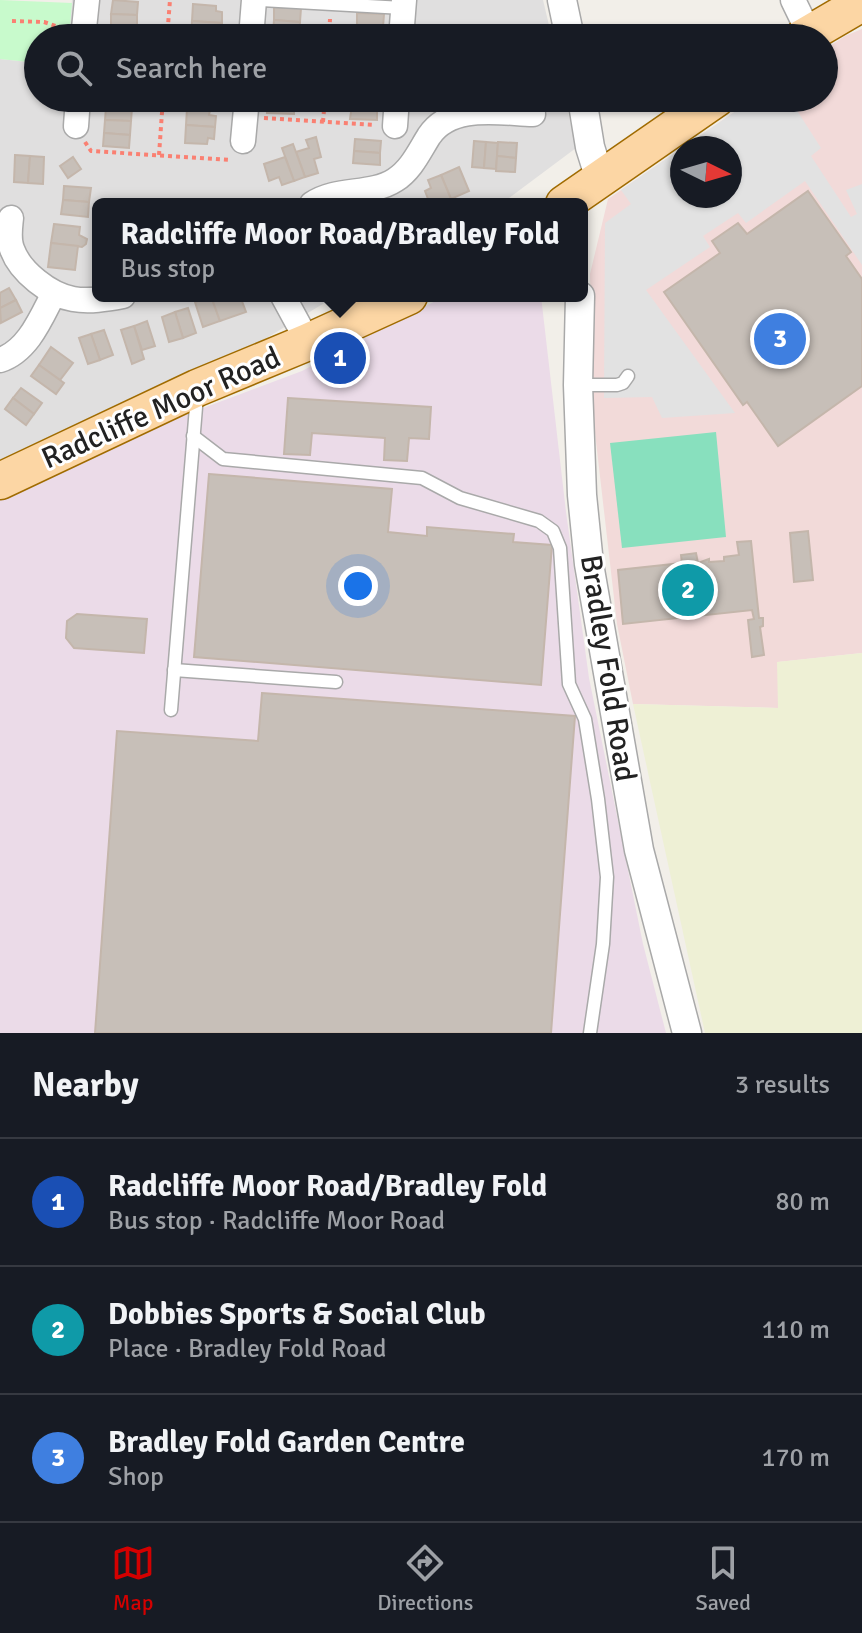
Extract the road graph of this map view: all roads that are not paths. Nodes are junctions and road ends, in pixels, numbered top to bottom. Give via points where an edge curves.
1 (87, 0) edge
2 (254, 0) edge
3 (261, 0) edge
4 (562, 0) edge
5 (793, 0) edge
6 (862, 3) edge
7 (404, 4) edge
8 (85, 24) edge
9 (252, 24) edge
10 (402, 24) edge
11 (567, 24) edge
12 (801, 24) edge
13 (826, 24) edge
14 (77, 112) edge
15 (246, 112) edge
16 (396, 112) edge
17 (473, 112) edge
18 (526, 112) edge
19 (586, 112) edge
20 (697, 112) edge
21 (533, 114) dead end
22 (76, 126) road end
23 (395, 126) road end
24 (243, 141) road end
25 (612, 171) junction
26 (326, 198) edge
27 (573, 198) edge
28 (15, 213) edge
29 (54, 293) junction
30 (92, 300) edge
31 (286, 302) edge
32 (396, 302) edge
33 (580, 302) edge
34 (308, 342) junction
35 (0, 360) edge
36 (628, 376) dead end
37 (578, 385) junction
38 (197, 388) junction
39 (193, 436) junction
40 (0, 481) edge
41 (174, 670) junction
42 (336, 682) dead end
43 (171, 710) dead end
44 (590, 1033) edge
45 (687, 1033) edge

1 - 8 street
2 - 9 street
3 - 7 lane
4 - 11 street
5 - 12 street
6 - 13 main road
7 - 10 street
14 - 22 street
15 - 24 street
16 - 23 street
17 - 26 street via 454,116 431,133 394,181
18 - 21 street
19 - 25 street
20 - 25 main road
25 - 27 main road
28 - 29 street via 12,249 35,279
29 - 30 street
29 - 35 street via 31,335
31 - 34 street
32 - 34 main road, Radcliffe Moor Road
33 - 37 street, Bradley Fold Road
34 - 38 main road, Radcliffe Moor Road
36 - 37 lane via 617,385
37 - 45 street, Bradley Fold Road via 592,579 639,850
38 - 39 lane
38 - 40 main road, Radcliffe Moor Road
39 - 41 lane
39 - 44 lane via 223,459 422,478 460,498 539,521 553,531 560,548 569,684 585,719 607,877
41 - 42 lane
41 - 43 lane

